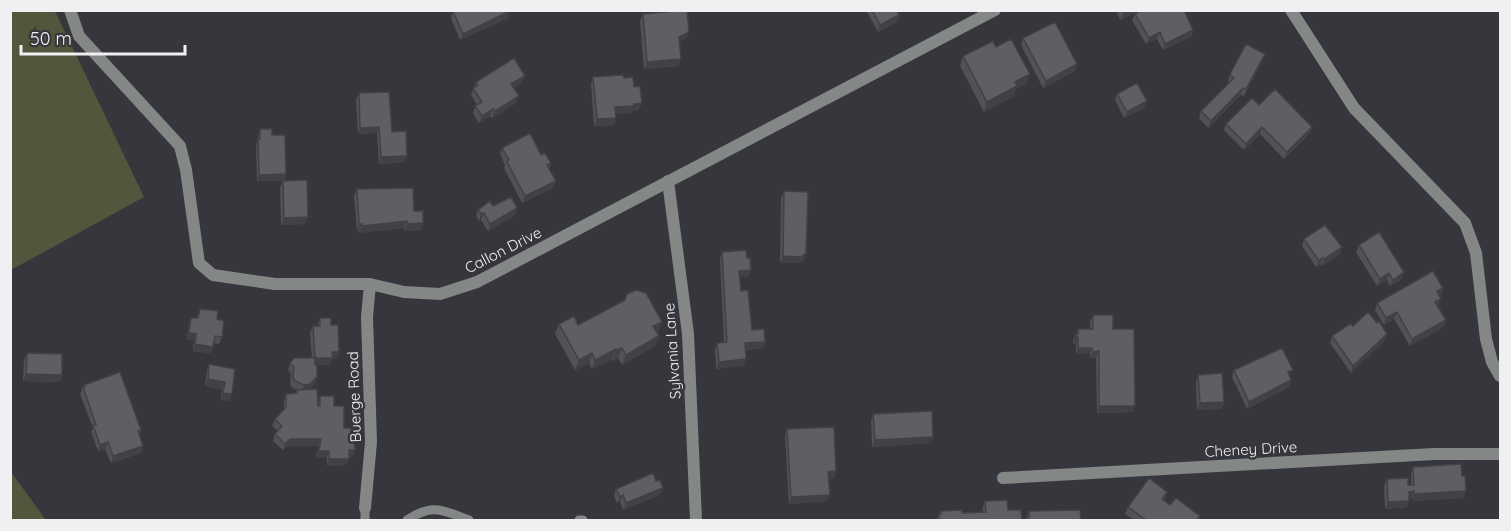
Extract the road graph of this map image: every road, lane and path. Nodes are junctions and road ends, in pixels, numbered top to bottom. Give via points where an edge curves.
1 (70, 10) edge
2 (995, 10) edge
3 (1291, 10) edge
4 (668, 181) junction
5 (370, 284) junction
6 (1500, 376) edge
7 (1500, 454) edge
8 (1004, 478) dead end
9 (365, 514) edge
10 (407, 520) edge
11 (468, 520) edge
12 (696, 520) edge

1 - 5 street, Callon Drive via 79,36 180,146 199,262 213,275 275,284
2 - 4 street, Callon Drive
3 - 6 street via 1354,108 1465,223 1476,253 1486,339
4 - 5 street, Callon Drive via 477,282 440,294 404,292
4 - 12 street, Sylvania Lane via 688,334
5 - 9 street, Buerge Road via 367,316 371,442
7 - 8 street, Cheney Drive via 1434,454
10 - 11 lane via 420,511 430,510

